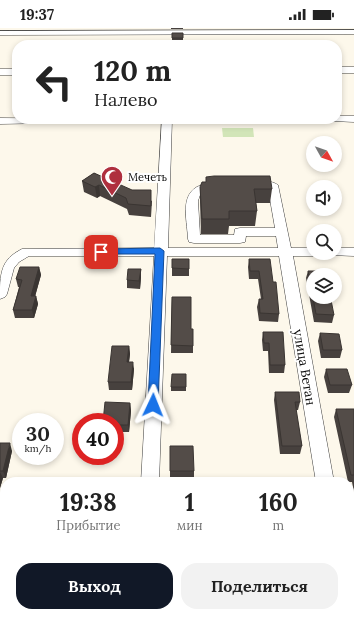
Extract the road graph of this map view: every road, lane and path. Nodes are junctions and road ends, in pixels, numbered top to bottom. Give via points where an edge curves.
1 (354, 32) edge
2 (0, 33) edge
3 (342, 70) edge
4 (354, 70) edge
5 (0, 72) edge
6 (12, 72) edge
7 (342, 119) edge
8 (354, 119) edge
9 (0, 121) edge
10 (12, 121) edge
11 (167, 124) edge
12 (282, 232) junction
13 (160, 251) junction
14 (306, 252) edge
15 (342, 252) edge
16 (354, 252) edge
17 (286, 253) junction
18 (0, 294) edge
19 (150, 477) edge
20 (324, 477) edge

1 - 2 street via 164,35
3 - 4 street
5 - 6 street
7 - 8 street
9 - 10 street
11 - 13 street
12 - 12 street, улица Ветан via 273,186 213,185 194,193 194,239 240,239 240,232
12 - 17 street, улица Ветан
13 - 17 street
13 - 18 street via 27,252 9,262
13 - 19 street
14 - 17 street
15 - 16 street
17 - 20 street, улица Ветан

